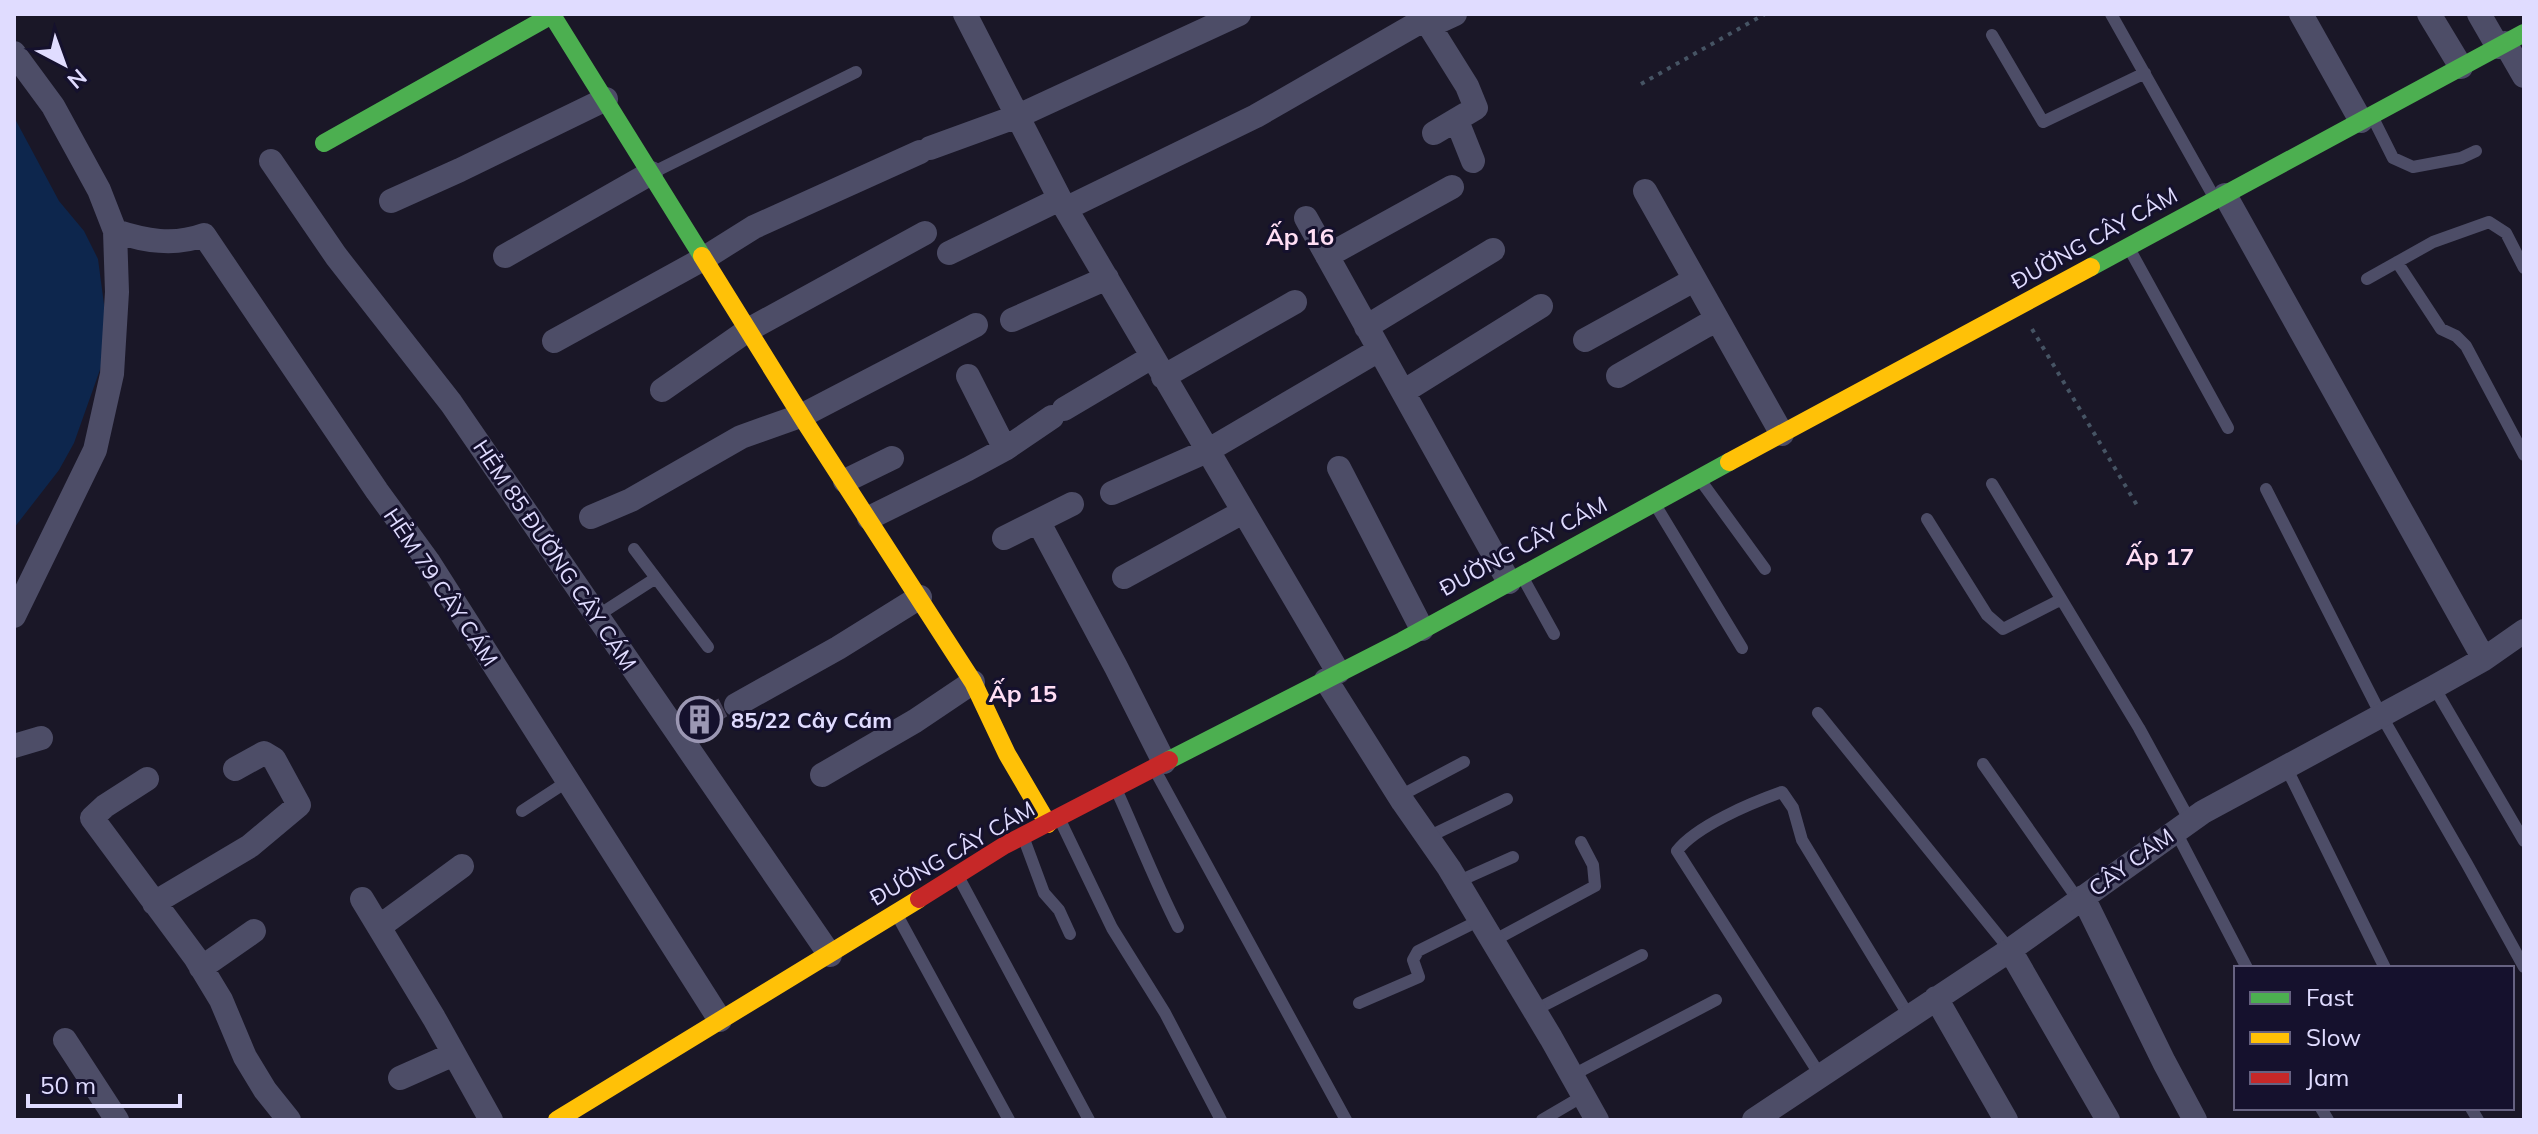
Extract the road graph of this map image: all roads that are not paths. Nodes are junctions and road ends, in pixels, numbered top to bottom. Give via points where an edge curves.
1 (1239, 14) edge
2 (1455, 14) edge
3 (2111, 14) edge
4 (2301, 14) edge
5 (2429, 14) edge
6 (2479, 14) edge
7 (975, 17) edge
8 (1425, 19) edge
9 (1992, 35) dead end
10 (2509, 41) edge
11 (14, 53) edge
12 (2461, 67) junction
13 (856, 72) dead end
14 (2145, 73) junction
15 (2524, 76) edge
16 (606, 99) junction
17 (1018, 116) junction
18 (2366, 118) junction
19 (1457, 121) junction
20 (1434, 133) dead end
21 (324, 143) dead end
22 (2476, 151) dead end
23 (271, 161) dead end
24 (1473, 161) dead end
25 (651, 173) junction
26 (1452, 187) dead end
27 (1645, 191) dead end
28 (2220, 198) junction
29 (391, 201) dead end
30 (1064, 204) junction
31 (1306, 218) dead end
32 (115, 231) junction
33 (925, 233) dead end
34 (2128, 247) junction
35 (1493, 250) dead end
36 (949, 253) dead end
37 (505, 256) dead end
38 (1327, 256) junction
39 (703, 259) junction
40 (2397, 262) junction
41 (2524, 268) edge
42 (1107, 278) junction
43 (2367, 279) dead end
44 (1694, 280) junction
45 (1295, 302) dead end
46 (1541, 306) dead end
47 (1012, 320) dead end
48 (1718, 321) junction
49 (976, 325) dead end
50 (1366, 327) junction
51 (748, 330) junction
52 (1585, 340) dead end
53 (554, 341) dead end
54 (1379, 350) junction
55 (1158, 367) junction
56 (968, 376) dead end
57 (1618, 376) dead end
58 (662, 390) dead end
59 (1403, 392) junction
60 (803, 415) junction
61 (2228, 428) dead end
62 (1782, 434) junction
63 (1005, 449) junction
64 (1207, 451) junction
65 (2524, 455) edge
66 (892, 458) dead end
67 (1339, 468) dead end
68 (1699, 479) junction
69 (845, 481) junction
70 (1992, 484) dead end
71 (2266, 489) dead end
72 (1112, 493) dead end
73 (1655, 503) junction
74 (1072, 504) dead end
75 (1243, 512) junction
76 (591, 517) dead end
77 (869, 518) junction
78 (1927, 519) dead end
79 (1038, 521) junction
80 (1004, 538) dead end
81 (634, 549) dead end
82 (1765, 569) dead end
83 (1124, 577) dead end
84 (656, 578) junction
85 (1515, 578) junction
86 (920, 597) junction
87 (2060, 600) junction
88 (14, 616) edge
89 (597, 616) junction
90 (1422, 629) junction
91 (2524, 631) edge
92 (1554, 634) dead end
93 (708, 647) dead end
94 (1742, 648) dead end
95 (2484, 659) junction
96 (1332, 676) junction
97 (973, 682) junction
98 (2434, 687) junction
99 (736, 705) dead end
100 (1818, 713) dead end
101 (2381, 715) junction
102 (41, 738) dead end
103 (14, 746) edge
104 (1464, 762) dead end
105 (1983, 764) dead end
106 (1159, 765) junction
107 (2286, 767) junction
108 (235, 769) dead end
109 (822, 775) dead end
110 (147, 779) dead end
111 (568, 781) junction
112 (1116, 789) junction
113 (1400, 796) junction
114 (1507, 799) dead end
115 (522, 811) dead end
116 (1054, 821) junction
117 (2182, 826) junction
118 (1022, 836) junction
119 (1428, 837) junction
120 (2524, 841) edge
121 (1581, 842) dead end
122 (1513, 857) dead end
123 (462, 866) dead end
124 (957, 874) junction
125 (1457, 882) junction
126 (362, 899) dead end
127 (2081, 899) junction
128 (154, 903) junction
129 (895, 912) junction
130 (1480, 920) junction
131 (379, 927) junction
132 (1178, 927) dead end
133 (254, 931) dead end
134 (1070, 934) dead end
135 (1493, 941) junction
136 (2010, 950) junction
137 (830, 955) junction
138 (1642, 955) dead end
139 (2246, 966) edge
140 (2384, 966) edge
141 (2524, 967) edge
142 (201, 968) junction
143 (1936, 998) junction
144 (1716, 1000) dead end
145 (1359, 1003) dead end
146 (1535, 1010) junction
147 (1909, 1016) junction
148 (720, 1020) junction
149 (65, 1040) dead end
150 (454, 1054) junction
151 (1820, 1075) junction
152 (400, 1078) dead end
153 (1577, 1086) junction
154 (586, 1112) edge
155 (117, 1120) edge
156 (289, 1120) edge
157 (491, 1120) edge
158 (557, 1120) edge
159 (1009, 1120) edge
160 (1089, 1120) edge
161 (1221, 1120) edge
162 (1346, 1120) edge
163 (1542, 1120) edge
164 (1597, 1120) edge
165 (1754, 1120) edge
166 (2006, 1120) edge
167 (2108, 1120) edge
168 (2195, 1120) edge

1 - 17 street
2 - 8 street
3 - 14 lane
4 - 18 street
5 - 12 street
6 - 10 street
7 - 17 street
8 - 19 street via 1476,108
8 - 30 street via 1256,116
9 - 14 lane via 2043,122
10 - 12 street, ĐƯỜNG CÂY CÁM
10 - 15 street
11 - 32 street via 53,106
12 - 18 street, ĐƯỜNG CÂY CÁM
13 - 25 lane
14 - 28 lane
16 - 21 street via 552,15
16 - 25 street
16 - 29 street
17 - 30 street
17 - 39 street via 925,150 754,227
18 - 22 lane via 2393,158 2413,167
18 - 28 street, ĐƯỜNG CÂY CÁM
19 - 20 street
19 - 24 street
23 - 89 street, HẺM 85 ĐƯỜNG CÂY CÁM via 336,256 451,403
25 - 37 street
25 - 39 street
26 - 38 street
27 - 44 street
28 - 34 street, ĐƯỜNG CÂY CÁM
28 - 95 street
30 - 36 street
30 - 42 street
31 - 38 street
32 - 88 street via 112,374 95,450
32 - 111 street, HẺM 79 CÂY CÁM via 143,241 187,241 204,235 428,561
33 - 51 street
34 - 61 lane
34 - 62 street, ĐƯỜNG CÂY CÁM
35 - 50 street
38 - 50 street
39 - 51 street
39 - 53 street
40 - 41 lane via 2489,222 2506,233
40 - 43 lane
40 - 65 lane via 2441,329 2466,346
42 - 47 street
42 - 55 street
44 - 48 street
44 - 52 street
45 - 55 street
46 - 59 street
48 - 57 street
48 - 62 street
49 - 60 street
50 - 54 street
51 - 58 street
51 - 60 street
54 - 59 street
54 - 64 street
55 - 63 street via 1058,413
55 - 64 street
56 - 63 street
59 - 85 street
60 - 69 street
60 - 76 street via 741,437
62 - 68 street, ĐƯỜNG CÂY CÁM
63 - 77 street
64 - 72 street
64 - 75 street
66 - 69 street
67 - 90 street
68 - 73 street, ĐƯỜNG CÂY CÁM
68 - 82 lane
69 - 77 street
70 - 87 lane
71 - 101 lane
73 - 85 street, ĐƯỜNG CÂY CÁM
73 - 94 lane
74 - 79 street
75 - 83 street
75 - 96 street
77 - 86 street
78 - 87 lane via 1987,615 2003,629
79 - 80 street
79 - 106 street via 1116,667
81 - 84 lane
84 - 89 lane
84 - 93 lane
85 - 90 street, ĐƯỜNG CÂY CÁM
85 - 92 lane
86 - 97 street
86 - 99 street
87 - 117 lane via 2139,728
89 - 137 street, HẺM 85 ĐƯỜNG CÂY CÁM
90 - 96 street, ĐƯỜNG CÂY CÁM
91 - 95 street, CÂY CÁM
95 - 98 street, CÂY CÁM
96 - 106 street, ĐƯỜNG CÂY CÁM
96 - 113 street
97 - 109 street
97 - 116 street via 1007,754
98 - 101 street, CÂY CÁM
98 - 120 lane
100 - 136 lane
101 - 107 street, CÂY CÁM
101 - 141 lane
102 - 103 street
104 - 113 lane
105 - 127 lane
106 - 112 street, ĐƯỜNG CÂY CÁM
106 - 162 lane
107 - 117 street, CÂY CÁM
107 - 140 lane
108 - 128 street via 264,753 274,759 299,805 250,846
110 - 128 street via 92,818
111 - 115 lane
111 - 148 street, HẺM 79 CÂY CÁM
112 - 116 street, ĐƯỜNG CÂY CÁM
112 - 132 lane
113 - 119 street
114 - 119 lane
116 - 118 street, ĐƯỜNG CÂY CÁM
116 - 161 lane
117 - 127 street, CÂY CÁM
117 - 139 lane
118 - 124 street, ĐƯỜNG CÂY CÁM
118 - 134 lane via 1044,893
119 - 125 street
121 - 135 lane via 1593,865 1595,886
122 - 125 lane
123 - 131 street
124 - 129 street, ĐƯỜNG CÂY CÁM
124 - 160 lane
125 - 130 street
126 - 131 street
127 - 136 street, CÂY CÁM
127 - 168 street
128 - 142 street
129 - 137 street, ĐƯỜNG CÂY CÁM
129 - 159 lane
130 - 135 street
130 - 145 lane via 1418,951 1413,960 1419,977
131 - 150 street
133 - 142 street
135 - 146 street
136 - 143 street, CÂY CÁM
136 - 167 street
137 - 148 street, ĐƯỜNG CÂY CÁM
138 - 146 lane
142 - 156 street via 245,1057
143 - 147 street, CÂY CÁM
143 - 166 street
144 - 153 lane
146 - 153 street
147 - 151 street, CÂY CÁM
147 - 151 lane via 1802,840 1782,792 1686,838 1677,851
148 - 154 street, ĐƯỜNG CÂY CÁM
149 - 155 street
150 - 152 street
150 - 157 street
151 - 165 street, CÂY CÁM
153 - 163 lane
153 - 164 street
154 - 158 street, ĐƯỜNG CÂY CÁM

